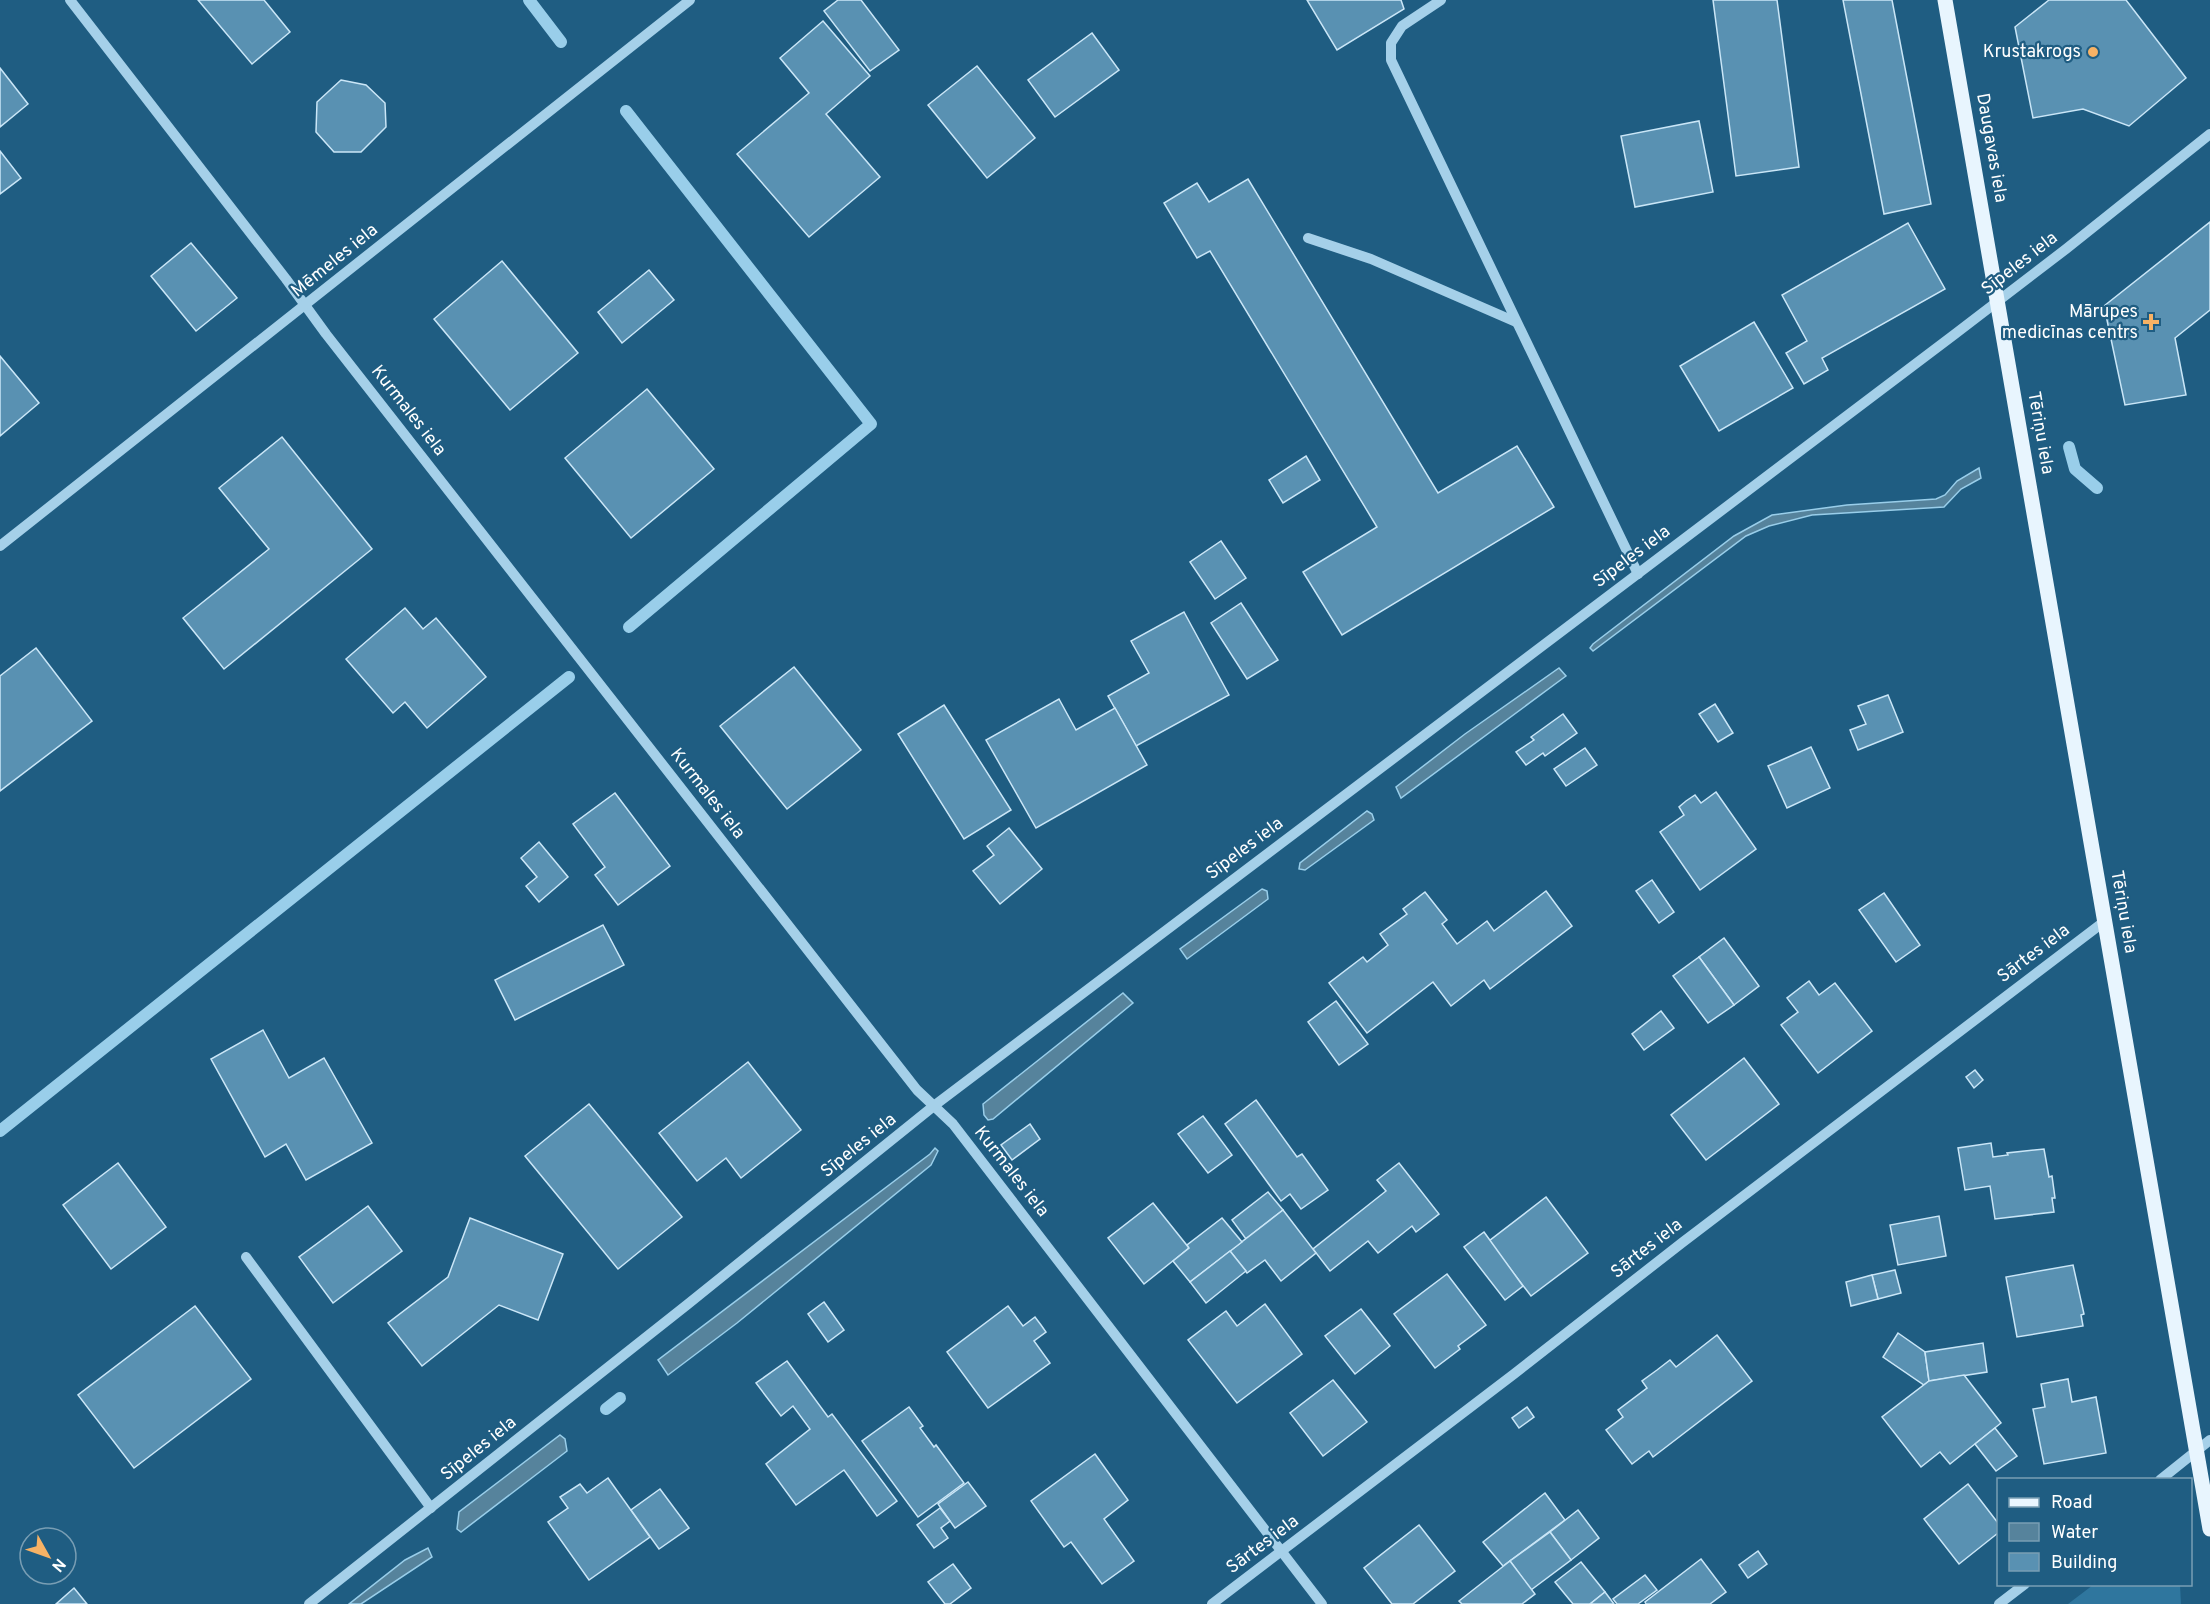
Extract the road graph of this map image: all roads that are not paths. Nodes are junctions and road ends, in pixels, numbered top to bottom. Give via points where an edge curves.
1 (70, 0) edge
2 (690, 0) edge
3 (1442, 0) edge
4 (1945, 0) edge
5 (2210, 134) edge
6 (1308, 238) dead end
7 (1998, 302) junction
8 (305, 306) junction
9 (1516, 322) junction
10 (0, 546) edge
11 (1638, 574) junction
12 (2105, 921) junction
13 (935, 1105) junction
14 (246, 1257) dead end
15 (2210, 1440) edge
16 (2196, 1451) junction
17 (2161, 1478) edge
18 (431, 1508) junction
19 (2210, 1529) edge
20 (1282, 1552) junction
21 (2022, 1586) edge
22 (309, 1604) edge
23 (1212, 1604) edge
24 (1322, 1604) edge
25 (1999, 1604) edge

1 - 8 street, Kurmales iela
2 - 8 street, Mēmeles iela
3 - 9 street via 1402,26 1390,43 1391,60
4 - 7 main road, Daugavas iela
5 - 7 street, Sīpeles iela
6 - 9 street via 1371,260
7 - 11 street, Sīpeles iela
7 - 12 main road, Tēriņu iela
8 - 10 street, Mēmeles iela
8 - 13 street, Kurmales iela via 917,1090
9 - 11 street
11 - 13 street, Sīpeles iela
12 - 16 main road, Tēriņu iela
12 - 20 street, Sārtes iela
13 - 18 street, Sīpeles iela
13 - 20 street, Kurmales iela
14 - 18 street
15 - 16 street
16 - 17 street
16 - 19 main road, Tēriņu iela
18 - 22 street, Sīpeles iela
20 - 23 street, Sārtes iela
20 - 24 street, Kurmales iela
21 - 25 street

